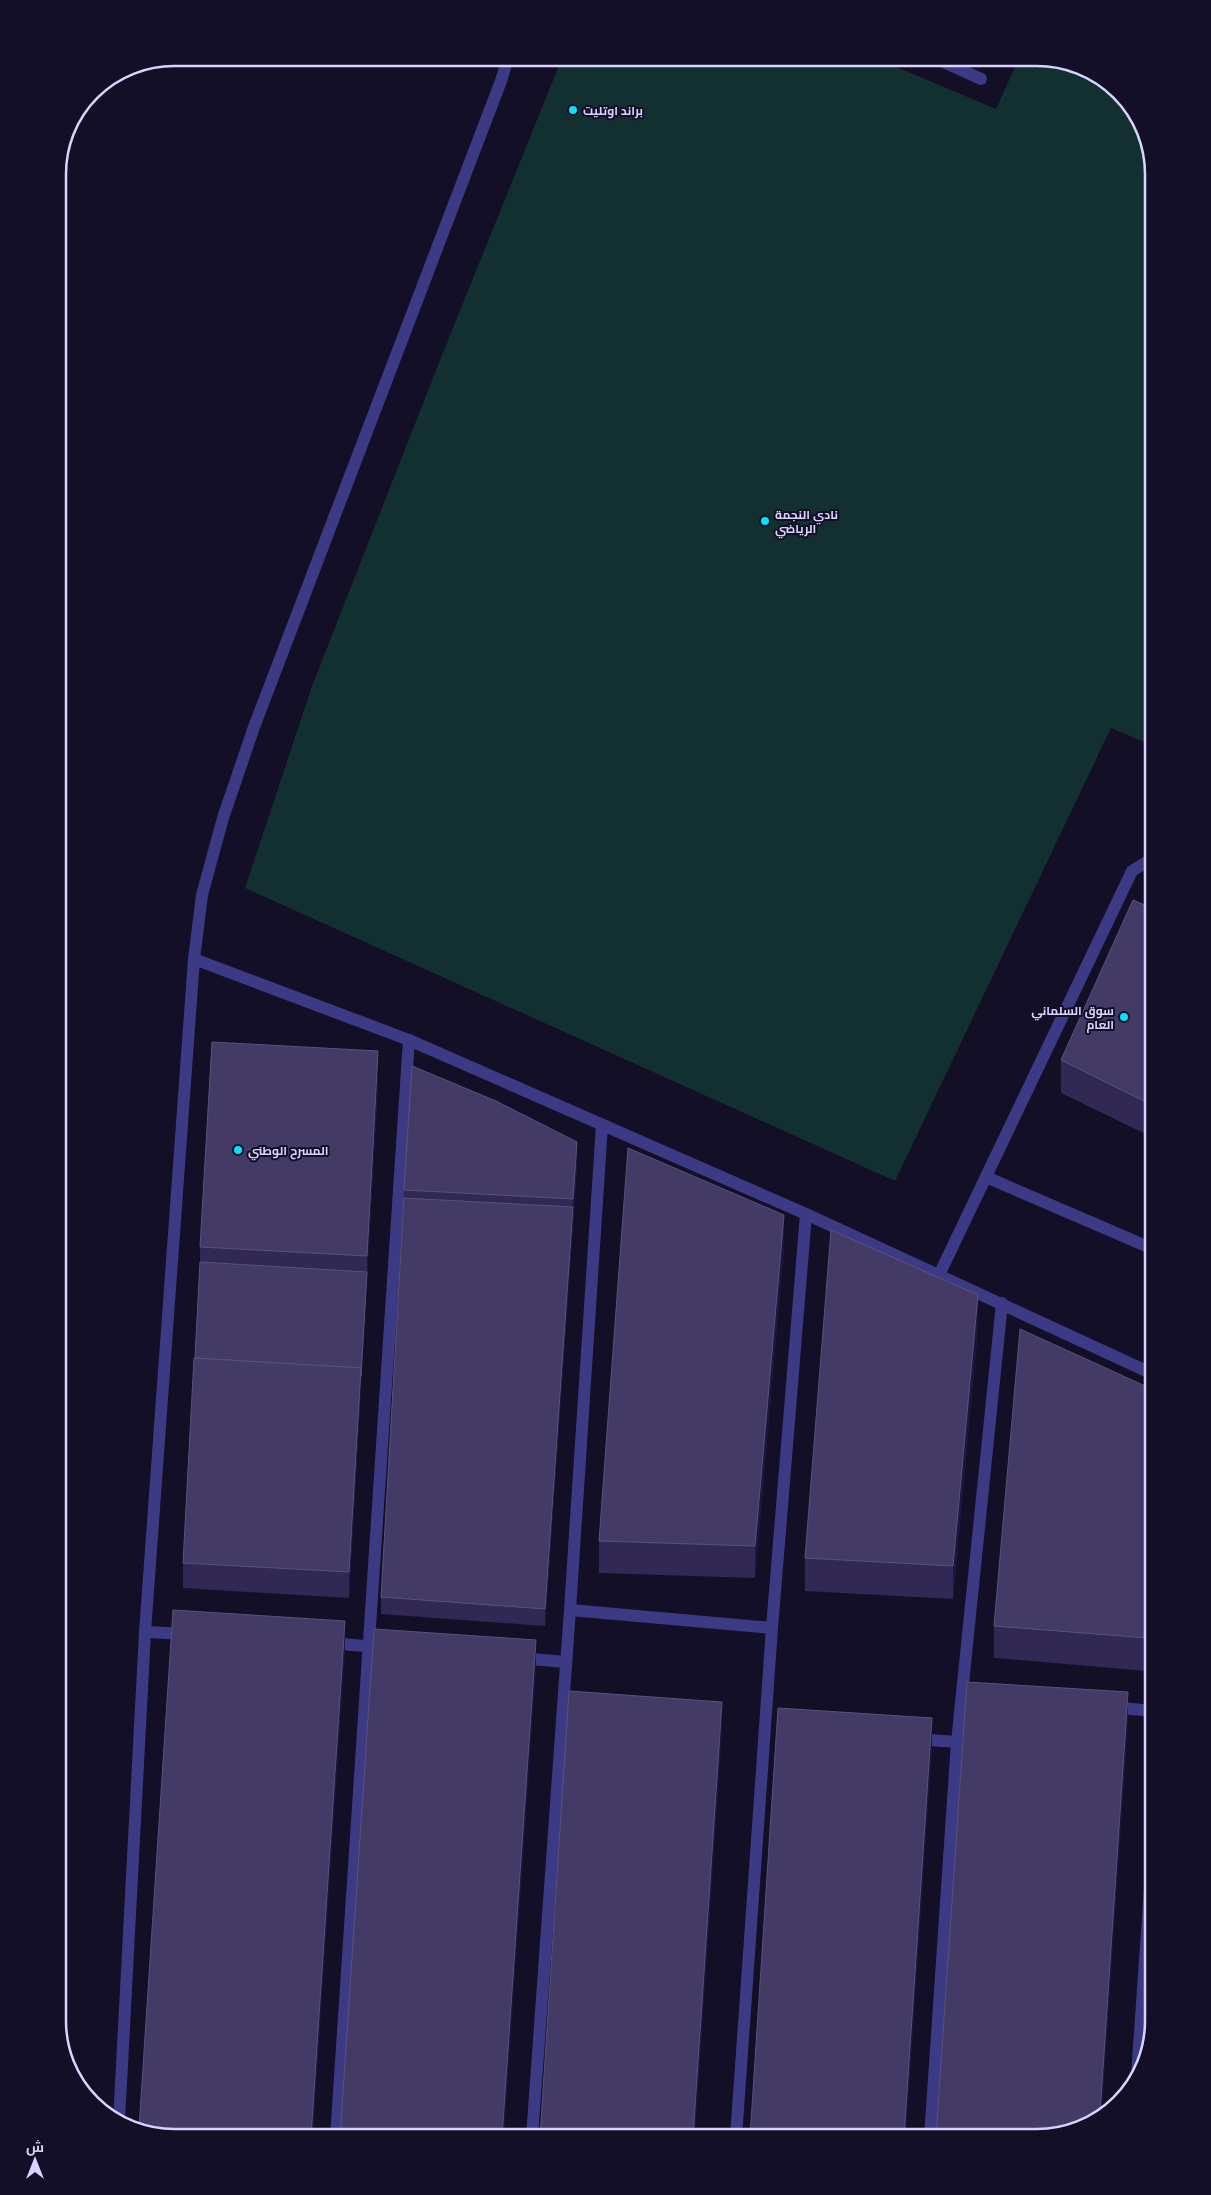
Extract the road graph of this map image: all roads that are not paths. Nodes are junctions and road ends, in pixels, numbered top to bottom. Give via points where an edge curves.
1 (506, 66) edge
2 (952, 66) edge
3 (981, 79) dead end
4 (1145, 863) edge
5 (194, 959) junction
6 (409, 1040) junction
7 (602, 1125) junction
8 (986, 1177) junction
9 (806, 1214) junction
10 (1145, 1245) edge
11 (939, 1275) junction
12 (1002, 1303) junction
13 (1145, 1370) edge
14 (570, 1610) junction
15 (772, 1628) junction
16 (145, 1632) junction
17 (203, 1635) edge
18 (320, 1643) edge
19 (369, 1646) junction
20 (388, 1648) edge
21 (507, 1657) edge
22 (566, 1662) junction
23 (1096, 1706) edge
24 (1145, 1709) edge
25 (903, 1738) edge
26 (958, 1742) junction
27 (1145, 1967) edge
28 (1138, 2058) edge
29 (119, 2114) edge
30 (337, 2129) edge
31 (533, 2129) edge
32 (737, 2129) edge
33 (931, 2129) edge

1 - 5 street via 222,818 202,896
2 - 3 street
4 - 8 street via 1132,871
5 - 6 street
5 - 16 street
6 - 7 street
6 - 19 street
7 - 9 street
7 - 14 street
8 - 10 street
8 - 11 street
9 - 11 street
9 - 15 street
11 - 12 street
12 - 13 street
12 - 26 street via 967,1696
14 - 15 street
14 - 22 street
15 - 32 street via 769,1730
16 - 17 street
16 - 29 street
18 - 19 street
19 - 20 street
19 - 30 street
21 - 22 street
22 - 31 street
23 - 24 street
25 - 26 street
26 - 33 street
27 - 28 street

